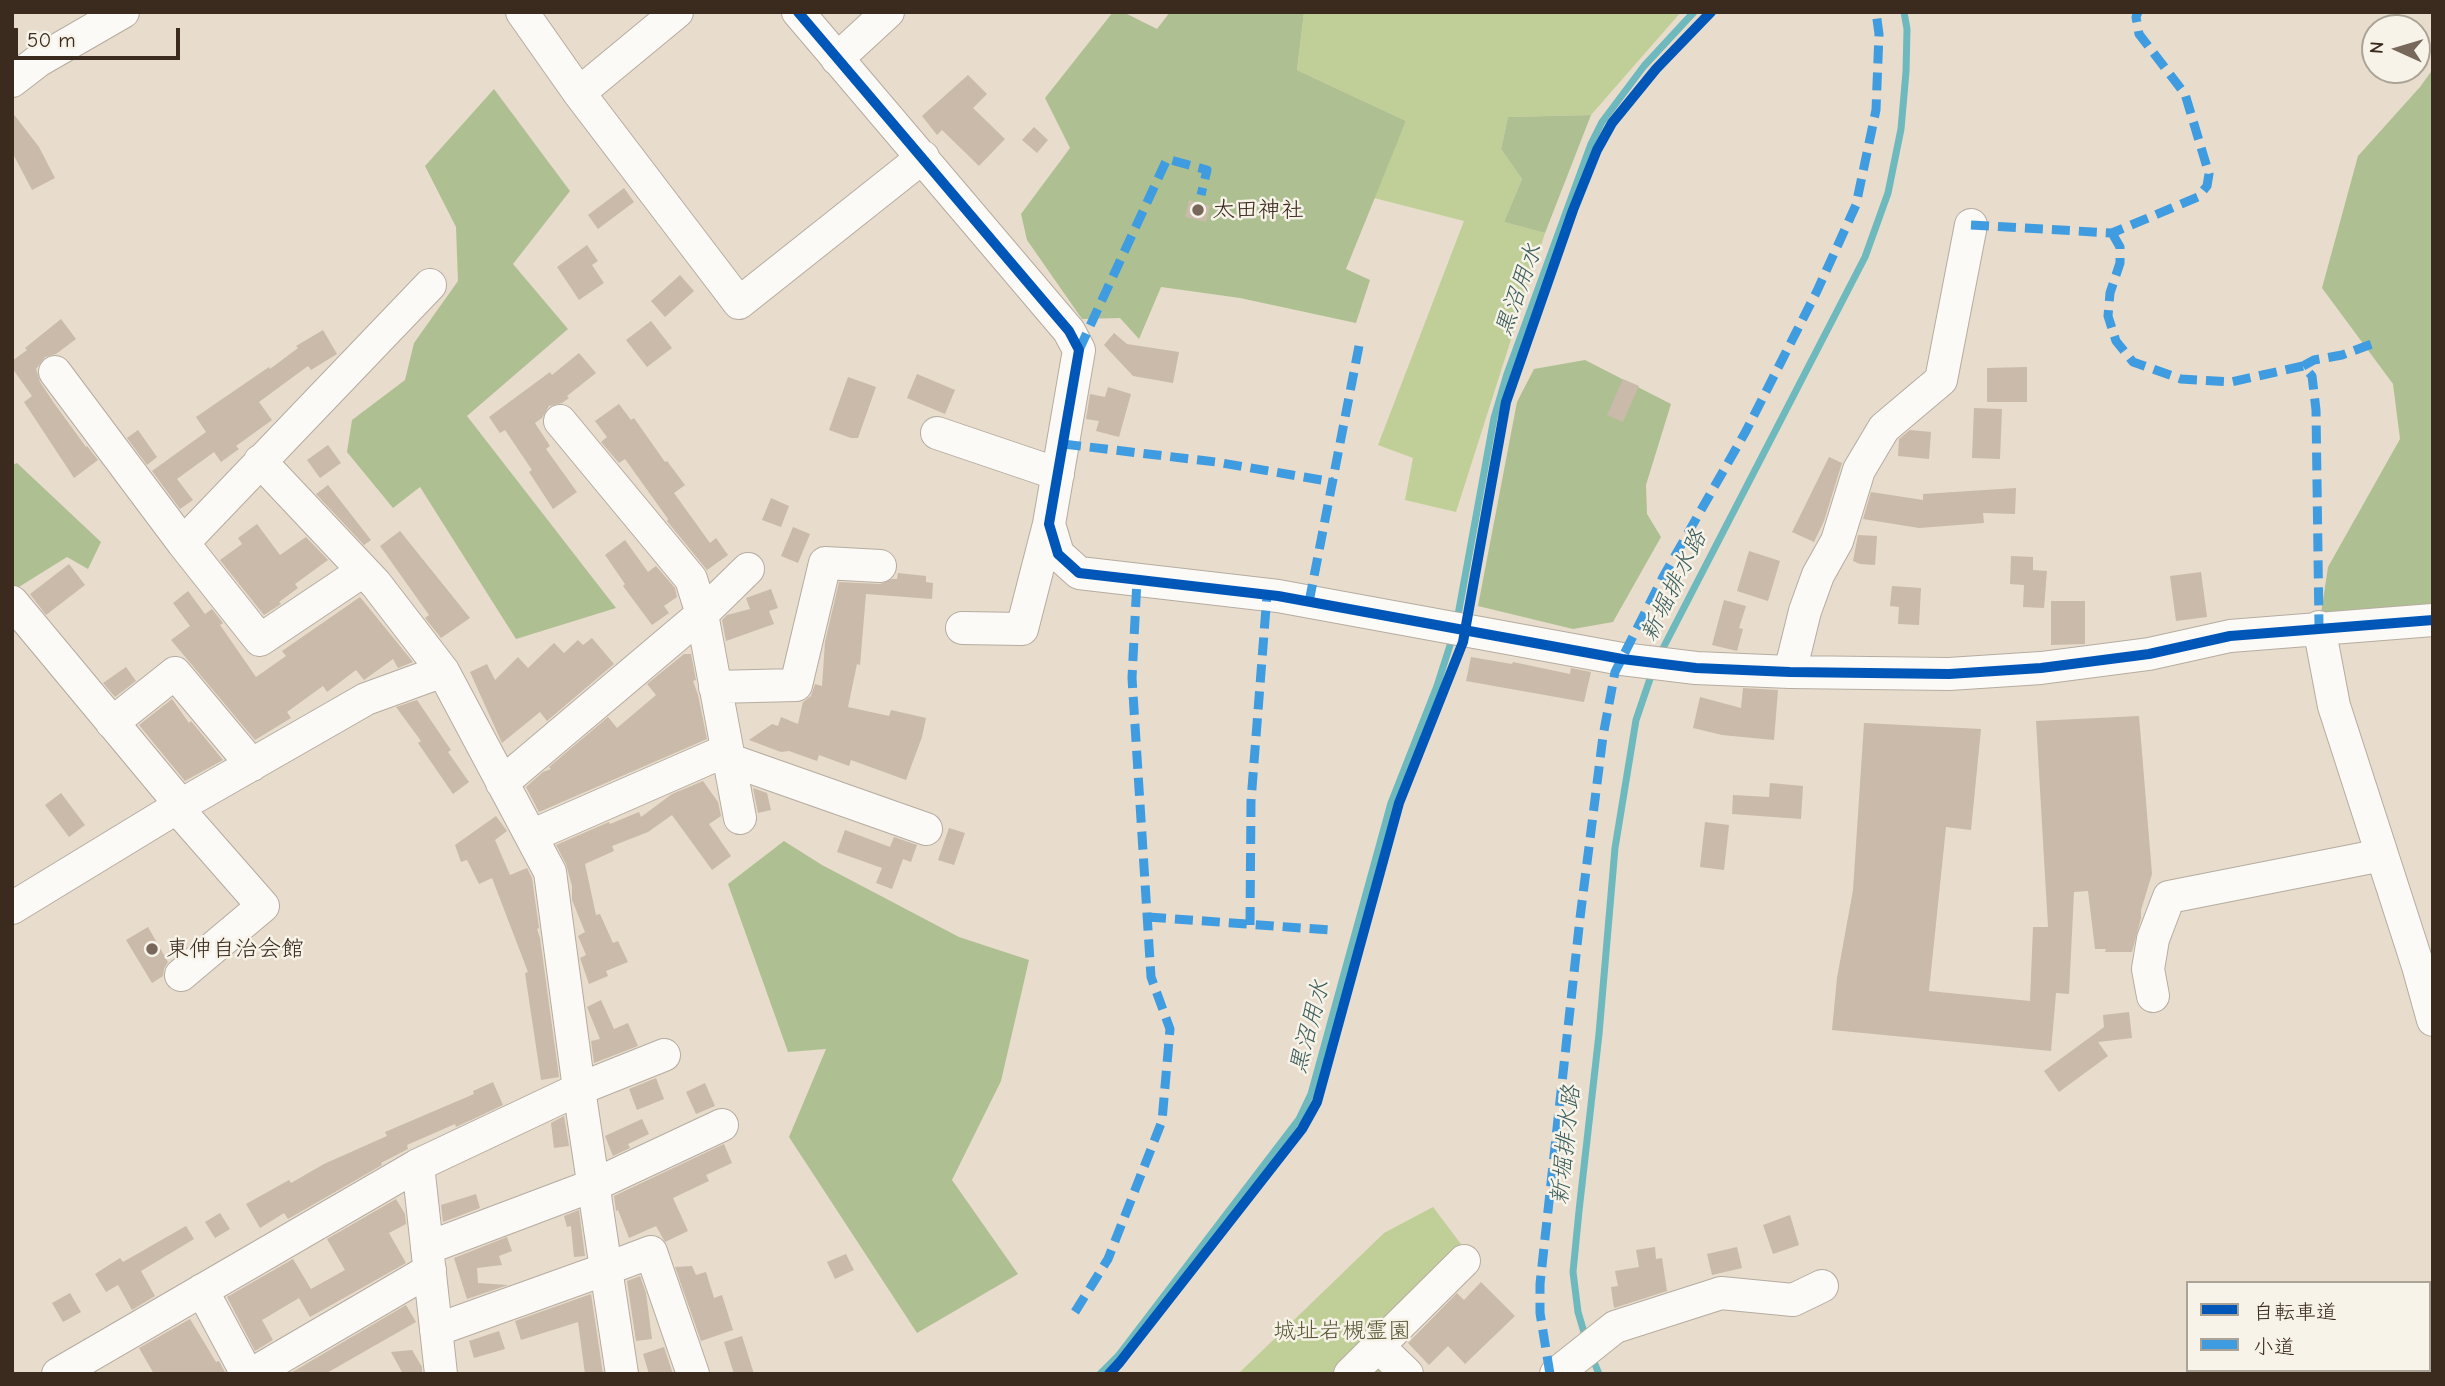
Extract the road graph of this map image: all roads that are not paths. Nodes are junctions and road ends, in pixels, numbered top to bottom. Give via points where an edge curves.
1 (123, 12) edge
2 (522, 12) edge
3 (677, 12) edge
4 (798, 12) edge
5 (888, 12) edge
6 (837, 60) junction
7 (12, 81) edge
8 (579, 93) junction
9 (923, 157) junction
10 (1971, 225) dead end
11 (430, 285) dead end
12 (55, 372) dead end
13 (560, 421) dead end
14 (937, 433) dead end
15 (260, 461) junction
16 (1058, 474) junction
17 (1049, 524) junction
18 (183, 543) junction
19 (880, 566) dead end
20 (748, 569) dead end
21 (363, 571) junction
22 (12, 602) edge
23 (702, 614) junction
24 (2433, 620) edge
25 (2319, 627) junction
26 (962, 628) dead end
27 (443, 671) junction
28 (1790, 672) junction
29 (715, 687) junction
30 (112, 723) junction
31 (728, 759) junction
32 (252, 765) junction
33 (502, 783) junction
34 (179, 807) junction
35 (740, 818) dead end
36 (926, 829) dead end
37 (531, 836) junction
38 (2382, 855) junction
39 (12, 908) edge
40 (181, 975) dead end
41 (2153, 996) dead end
42 (2433, 1020) edge
43 (664, 1055) dead end
44 (579, 1089) junction
45 (722, 1125) dead end
46 (418, 1165) junction
47 (593, 1185) junction
48 (428, 1259) junction
49 (1464, 1261) dead end
50 (606, 1269) junction
51 (1822, 1286) dead end
52 (202, 1290) junction
53 (436, 1330) junction
54 (1378, 1346) junction
55 (1563, 1368) edge
56 (58, 1374) edge
57 (250, 1374) edge
58 (441, 1374) edge
59 (622, 1374) edge
60 (693, 1374) edge
61 (1350, 1374) edge
62 (1407, 1374) edge

1 - 7 street
2 - 8 street
3 - 8 street
4 - 6 street
5 - 6 street
6 - 9 street
8 - 9 street via 739,303
9 - 16 street via 1069,331 1079,350
10 - 28 street via 1941,380 1884,428 1859,470 1837,541 1805,611
11 - 15 street
12 - 18 street
13 - 23 street via 691,579
14 - 16 street
15 - 18 street
15 - 21 street
16 - 17 street
17 - 26 street via 1022,629
17 - 28 street via 1058,554 1079,573 1278,596 1622,659
18 - 21 street via 260,640
19 - 29 street via 825,563 796,685
20 - 23 street
21 - 27 street
22 - 30 street
23 - 29 street
23 - 33 street
24 - 25 street
25 - 28 street via 2230,635 2149,654 2041,668 1949,674
25 - 38 street via 2334,706
27 - 32 street via 366,699
27 - 33 street
29 - 31 street
30 - 32 street via 175,673
30 - 34 street
31 - 35 street
31 - 36 street
31 - 37 street via 716,755
32 - 34 street
33 - 37 street
34 - 39 street
34 - 40 street via 263,906
37 - 44 street via 551,872
38 - 41 street via 2169,897 2153,939 2148,969
38 - 42 street
43 - 44 street
44 - 46 street
44 - 47 street
45 - 47 street
46 - 48 street
46 - 52 street
47 - 48 street
47 - 50 street
48 - 53 street
48 - 57 street
49 - 54 street
50 - 53 street
50 - 59 street
50 - 60 street via 651,1252
51 - 55 street via 1793,1300 1721,1293 1615,1327
52 - 56 street
52 - 57 street
53 - 58 street
54 - 61 street
54 - 62 street

